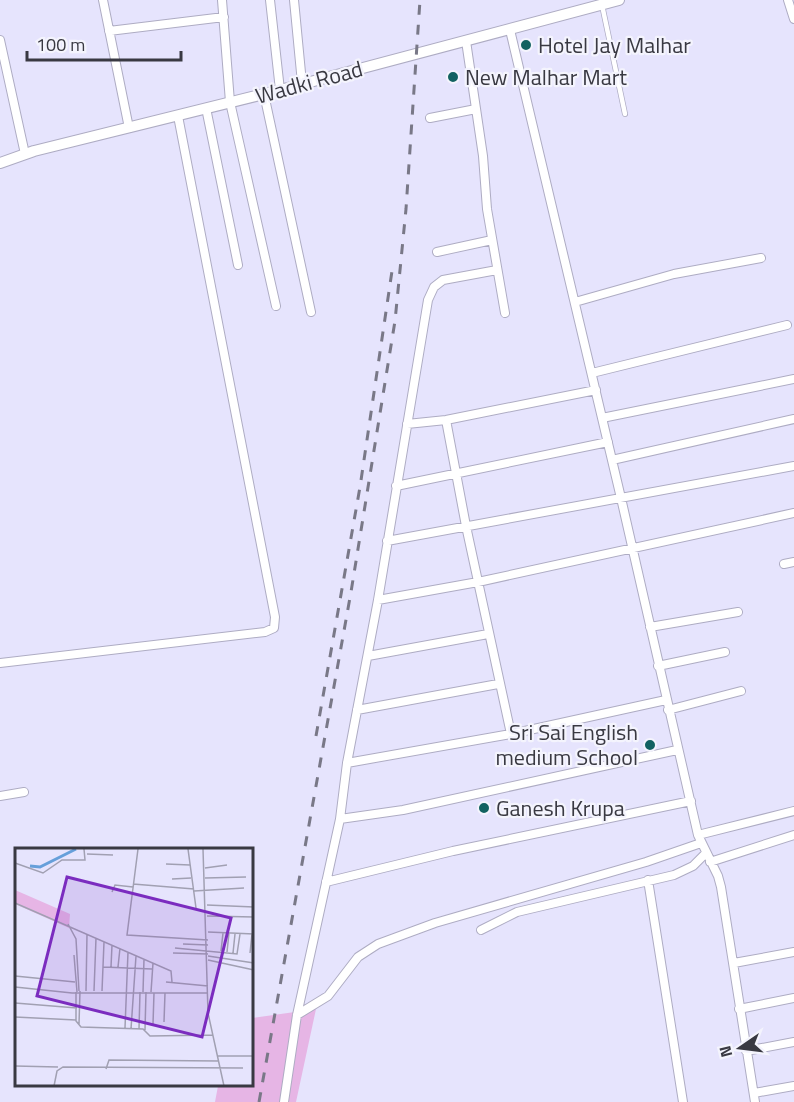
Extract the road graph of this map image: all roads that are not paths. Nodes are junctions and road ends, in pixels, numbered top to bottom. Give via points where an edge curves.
1 (103, 0) edge
2 (222, 0) edge
3 (270, 0) edge
4 (294, 0) edge
5 (616, 0) edge
6 (788, 0) edge
7 (602, 4) junction
8 (224, 17) junction
9 (794, 19) edge
10 (510, 30) junction
11 (109, 31) junction
12 (0, 40) edge
13 (466, 41) junction
14 (302, 83) junction
15 (280, 90) junction
16 (264, 94) junction
17 (231, 102) junction
18 (206, 108) junction
19 (476, 109) junction
20 (625, 114) dead end
21 (178, 116) junction
22 (430, 118) dead end
23 (129, 128) junction
24 (25, 154) junction
25 (0, 163) edge
26 (492, 240) junction
27 (437, 252) dead end
28 (761, 258) dead end
29 (238, 265) dead end
30 (497, 270) junction
31 (575, 302) junction
32 (276, 306) dead end
33 (311, 312) dead end
34 (505, 313) dead end
35 (787, 325) dead end
36 (592, 373) junction
37 (794, 379) edge
38 (596, 390) junction
39 (602, 418) junction
40 (794, 419) edge
41 (446, 420) junction
42 (407, 424) junction
43 (608, 442) junction
44 (612, 460) junction
45 (794, 466) edge
46 (456, 474) junction
47 (396, 486) junction
48 (621, 498) junction
49 (794, 513) edge
50 (466, 526) junction
51 (387, 541) junction
52 (632, 548) junction
53 (794, 562) edge
54 (784, 564) dead end
55 (478, 582) junction
56 (378, 600) junction
57 (738, 612) dead end
58 (650, 627) junction
59 (488, 634) junction
60 (724, 652) dead end
61 (368, 656) junction
62 (0, 663) edge
63 (658, 666) junction
64 (498, 684) junction
65 (741, 691) dead end
66 (666, 700) junction
67 (357, 710) junction
68 (668, 710) junction
69 (511, 734) junction
70 (677, 750) junction
71 (347, 762) junction
72 (24, 792) dead end
73 (0, 796) edge
74 (691, 801) junction
75 (794, 811) edge
76 (340, 819) junction
77 (794, 835) edge
78 (700, 839) junction
79 (706, 853) junction
80 (710, 862) junction
81 (648, 880) junction
82 (326, 882) junction
83 (481, 930) dead end
84 (794, 952) edge
85 (734, 963) junction
86 (794, 998) edge
87 (739, 1009) junction
88 (297, 1015) junction
89 (794, 1042) edge
90 (746, 1051) junction
91 (794, 1086) edge
92 (755, 1097) edge
93 (284, 1102) edge
94 (683, 1102) edge

1 - 11 street
2 - 8 street
3 - 15 street
4 - 14 street
5 - 7 street, Wadki Road
6 - 9 street
7 - 10 street, Wadki Road
7 - 20 lane
8 - 11 street
8 - 17 street
10 - 13 street, Wadki Road
10 - 31 street
11 - 23 street
12 - 24 street
13 - 14 street, Wadki Road
13 - 19 street
14 - 15 street, Wadki Road
15 - 16 street, Wadki Road
16 - 17 street, Wadki Road
16 - 33 street
17 - 18 street, Wadki Road
17 - 32 street
18 - 21 street, Wadki Road
18 - 29 street
19 - 22 street
19 - 26 street
21 - 23 street, Wadki Road
21 - 62 street via 275,617 274,628
23 - 24 street, Wadki Road
24 - 25 street, Wadki Road
26 - 27 street
26 - 30 street
28 - 31 street via 674,274
30 - 34 street
30 - 42 street via 443,280 430,293
31 - 36 street
35 - 36 street
36 - 38 street
37 - 39 street
38 - 39 street
38 - 41 street
39 - 43 street
40 - 44 street
41 - 42 street
41 - 46 street
42 - 47 street
43 - 44 street
43 - 46 street
44 - 48 street
45 - 48 street
46 - 47 street
46 - 50 street
47 - 51 street
48 - 50 street
48 - 52 street
49 - 52 street
50 - 51 street
50 - 55 street
51 - 56 street
52 - 55 street
52 - 58 street
53 - 54 street
55 - 56 street
55 - 59 street
56 - 61 street
57 - 58 street
58 - 63 street
59 - 61 street
59 - 64 street
60 - 63 street
61 - 67 street
63 - 66 street
64 - 67 street
64 - 69 street
65 - 68 street
66 - 68 street
66 - 69 street
67 - 71 street
68 - 70 street
69 - 71 street
70 - 74 street
70 - 76 street via 403,810
71 - 76 street
72 - 73 street
74 - 78 street
74 - 82 street
75 - 78 street
76 - 82 street
77 - 80 street
78 - 79 street
78 - 88 street via 646,862 435,922 378,944 358,957 328,996
79 - 80 street
79 - 81 street via 685,870
80 - 85 street via 718,876
81 - 83 street via 517,912
81 - 94 street
82 - 88 street
84 - 85 street
85 - 87 street
86 - 87 street
87 - 90 street
88 - 93 street
89 - 90 street
90 - 92 street
91 - 92 street

